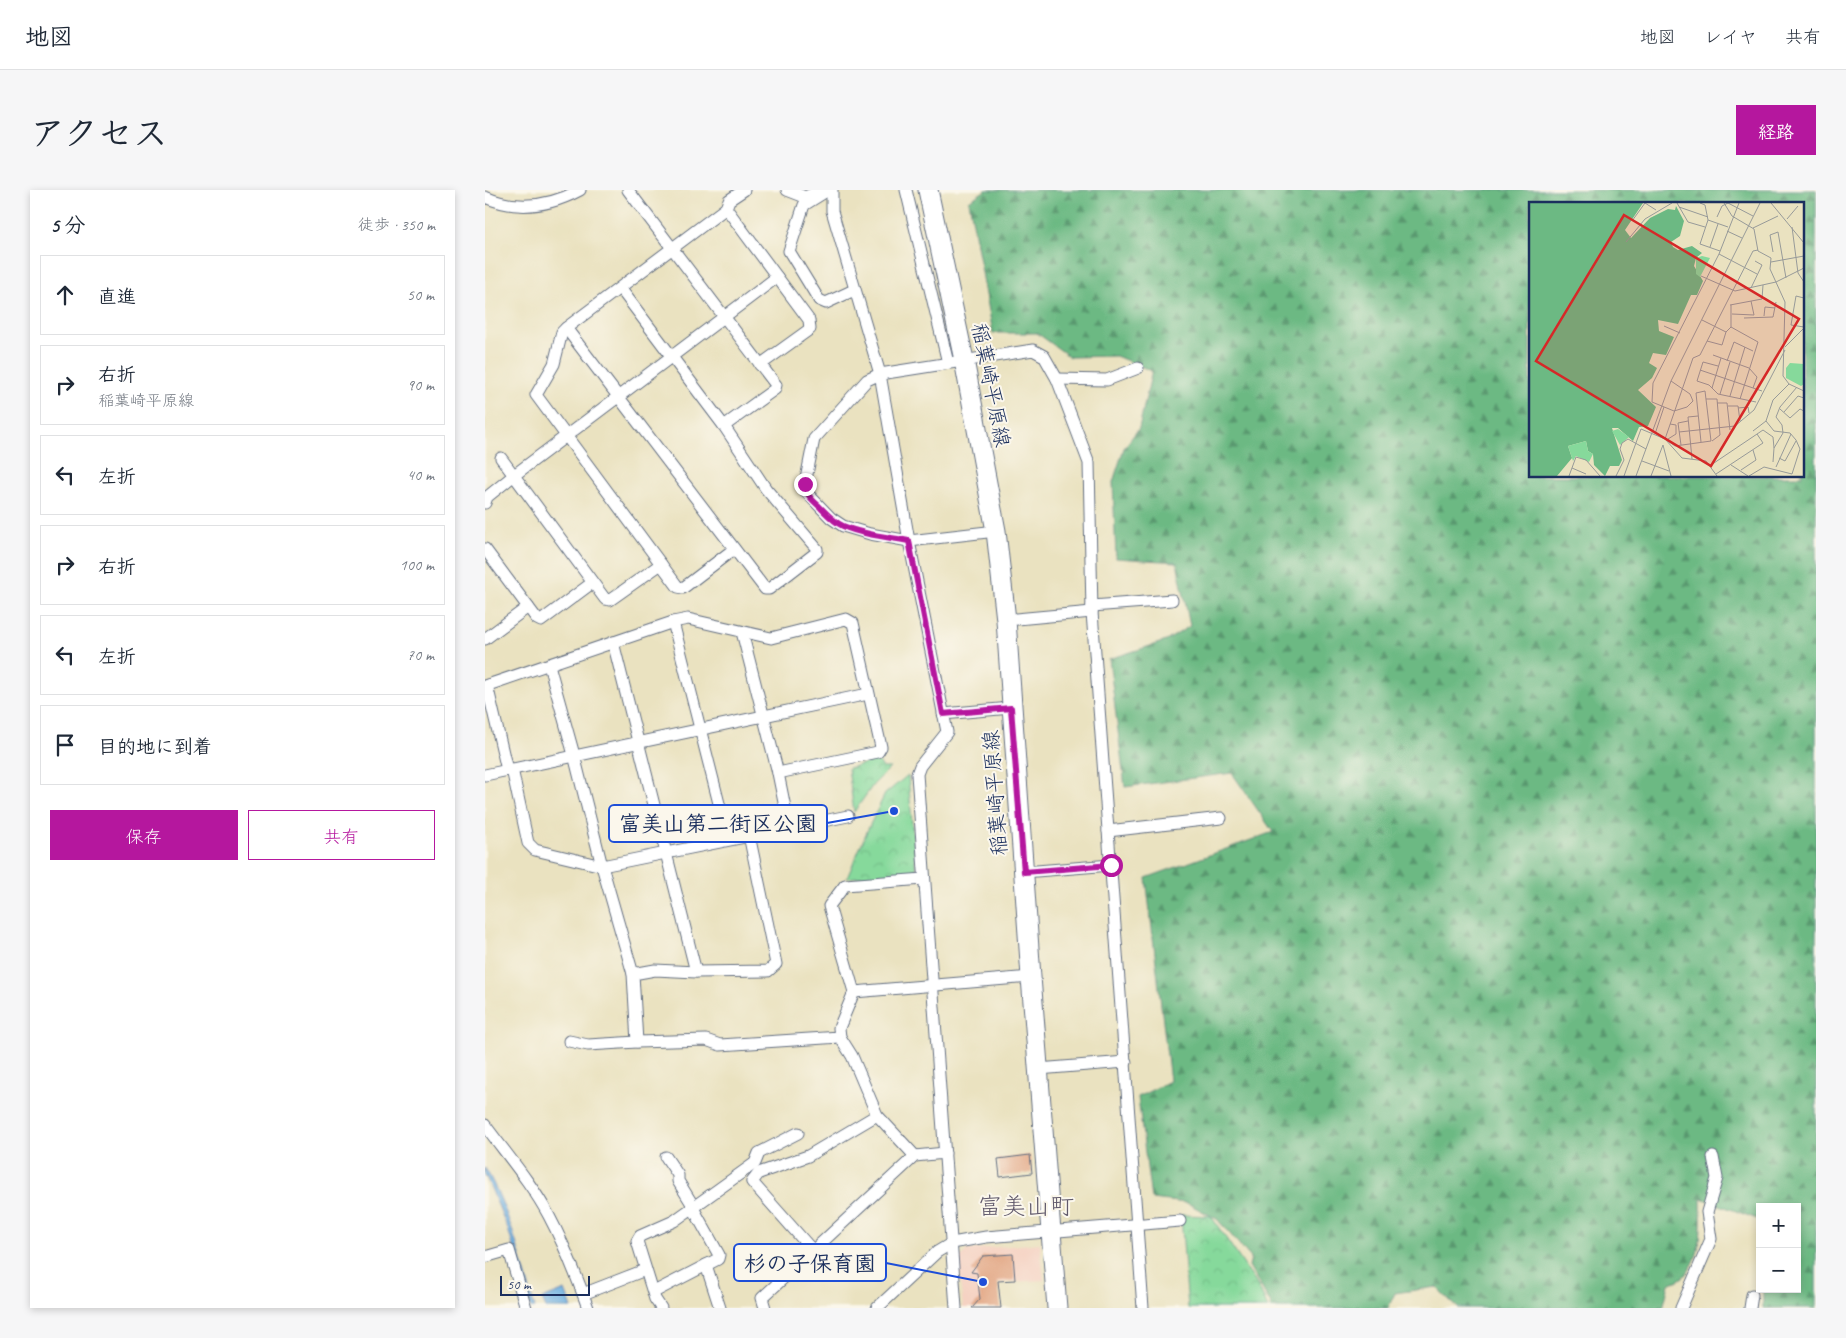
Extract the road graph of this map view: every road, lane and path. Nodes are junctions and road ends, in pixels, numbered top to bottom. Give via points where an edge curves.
1 (580, 190) edge
2 (628, 190) edge
3 (744, 190) edge
4 (787, 190) edge
5 (826, 190) edge
6 (833, 190) edge
7 (906, 190) edge
8 (928, 190) edge
9 (485, 198) edge
10 (726, 208) junction
11 (672, 249) junction
12 (777, 277) junction
13 (620, 288) junction
14 (854, 290) junction
15 (724, 318) junction
16 (566, 328) junction
17 (671, 356) junction
18 (956, 362) junction
19 (760, 365) junction
20 (1138, 368) dead end
21 (880, 374) junction
22 (1057, 378) junction
23 (619, 397) junction
24 (724, 426) junction
25 (566, 436) junction
26 (501, 458) dead end
27 (513, 476) junction
28 (485, 503) edge
29 (996, 531) junction
30 (909, 541) junction
31 (485, 549) edge
32 (734, 549) junction
33 (661, 564) junction
34 (592, 583) junction
35 (1173, 600) dead end
36 (528, 607) junction
37 (1092, 609) junction
38 (1006, 620) junction
39 (673, 622) junction
40 (742, 632) junction
41 (485, 639) edge
42 (613, 642) junction
43 (549, 665) junction
44 (486, 686) edge
45 (868, 694) junction
46 (1011, 708) junction
47 (943, 714) junction
48 (763, 715) junction
49 (701, 729) junction
50 (638, 741) junction
51 (575, 755) junction
52 (510, 770) junction
53 (778, 773) junction
54 (485, 774) edge
55 (848, 816) dead end
56 (1221, 818) dead end
57 (789, 827) junction
58 (1108, 830) junction
59 (749, 835) junction
60 (728, 840) junction
61 (667, 853) junction
62 (1111, 865) junction
63 (602, 866) junction
64 (1024, 872) junction
65 (924, 879) junction
66 (696, 972) junction
67 (633, 974) junction
68 (1031, 978) junction
69 (933, 986) junction
70 (854, 992) junction
71 (840, 1037) junction
72 (569, 1041) dead end
73 (637, 1042) junction
74 (1125, 1062) junction
75 (1038, 1069) junction
76 (877, 1115) junction
77 (485, 1125) edge
78 (797, 1133) dead end
79 (945, 1154) junction
80 (915, 1156) junction
81 (666, 1157) dead end
82 (1713, 1157) dead end
83 (693, 1207) junction
84 (1180, 1221) dead end
85 (1136, 1226) junction
86 (1051, 1232) junction
87 (952, 1243) junction
88 (813, 1251) junction
89 (486, 1254) edge
90 (706, 1265) junction
91 (645, 1270) junction
92 (654, 1292) junction
93 (583, 1294) junction
94 (1752, 1295) dead end
95 (526, 1308) edge
96 (588, 1308) edge
97 (661, 1308) edge
98 (720, 1308) edge
99 (765, 1308) edge
100 (877, 1308) edge
101 (957, 1308) edge
102 (1057, 1308) edge
103 (1143, 1308) edge
104 (1681, 1308) edge
105 (1750, 1308) edge

1 - 9 street via 545,204 527,206
2 - 11 street
3 - 10 street via 729,200
4 - 5 street via 805,197
5 - 14 street via 805,204 789,251 819,300 825,303
6 - 14 street via 832,211
7 - 18 street
8 - 18 main road, 稲葉崎平原線
10 - 11 street
10 - 12 street
11 - 13 street
11 - 15 street
12 - 15 street
12 - 19 street via 809,320 810,329
13 - 16 street
13 - 17 street
14 - 21 street
15 - 17 street
15 - 19 street
16 - 23 street
16 - 25 street via 562,332 555,364 536,395
17 - 23 street
17 - 24 street
18 - 21 street
18 - 22 street via 1033,350 1044,356
18 - 29 main road, 稲葉崎平原線
19 - 24 street via 775,389
20 - 22 street via 1107,380
21 - 30 street
21 - 30 street via 867,380 814,439 806,492 843,526
22 - 37 street via 1089,463
23 - 25 street
23 - 32 street
24 - 32 street via 766,489 817,552 765,589
25 - 27 street
25 - 33 street
26 - 27 street
27 - 28 street via 487,497
27 - 34 street
29 - 30 street
29 - 38 main road, 稲葉崎平原線
30 - 47 street
31 - 36 street
32 - 33 street via 683,588 678,587
33 - 34 street via 610,600 605,599
34 - 36 street via 541,621
35 - 37 street
36 - 41 street
37 - 38 street
37 - 58 street
38 - 46 main road, 稲葉崎平原線
39 - 40 street via 688,619
39 - 42 street
39 - 49 street
40 - 45 street via 771,638 846,619 853,623
40 - 48 street
42 - 43 street
42 - 50 street
43 - 44 street
43 - 51 street
44 - 52 street
45 - 48 street
45 - 53 street via 881,747 878,752
46 - 47 street
46 - 64 main road, 稲葉崎平原線
47 - 65 street via 947,732 917,774
48 - 49 street
48 - 53 street
49 - 50 street
49 - 60 street
50 - 51 street
50 - 61 street
51 - 52 street
51 - 63 street
52 - 54 street
52 - 63 street via 528,843 535,850
53 - 57 street
55 - 57 street
56 - 58 street
57 - 59 street
58 - 62 street
59 - 60 street
59 - 66 street via 776,964 768,971
60 - 61 street
61 - 63 street
61 - 66 street
62 - 64 street
62 - 74 street
63 - 67 street
64 - 68 main road, 稲葉崎平原線
65 - 69 street
65 - 70 street via 845,885 829,906
66 - 67 street via 655,970
67 - 73 street
68 - 69 street
68 - 75 main road, 稲葉崎平原線
69 - 70 street
69 - 79 street
70 - 71 street via 839,1028
71 - 73 street via 720,1045 705,1040
71 - 76 street via 852,1056
72 - 73 street via 587,1045
74 - 75 street
74 - 85 street
75 - 86 main road, 稲葉崎平原線
76 - 80 street
76 - 88 street via 808,1156 759,1173 752,1182
77 - 93 street via 549,1215
78 - 83 street via 759,1153 755,1163
79 - 80 street
79 - 87 street
80 - 88 street
81 - 83 street
82 - 104 street via 1717,1178 1707,1212 1711,1239
83 - 90 street via 719,1255 717,1260
83 - 91 street via 675,1221 640,1236 637,1241
84 - 85 street
85 - 86 street
85 - 103 street
86 - 87 street
86 - 102 main road, 稲葉崎平原線
87 - 100 street via 937,1252
87 - 101 street
88 - 99 street via 762,1298
89 - 95 street via 509,1250
90 - 92 street
90 - 98 street
91 - 92 street
91 - 93 street
92 - 97 street
93 - 96 street
94 - 105 street

